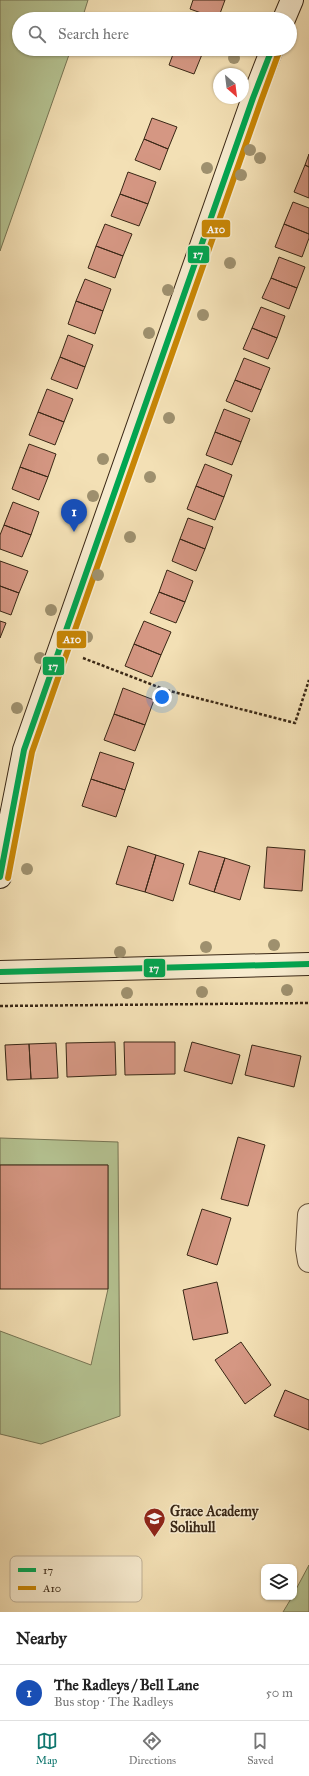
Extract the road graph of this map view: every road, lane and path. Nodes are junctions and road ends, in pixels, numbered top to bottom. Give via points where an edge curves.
1 (292, 0) edge
2 (287, 12) edge
3 (269, 56) edge
4 (60, 648) junction
5 (309, 680) edge
6 (0, 878) edge
7 (309, 964) edge
8 (0, 972) edge
9 (309, 1002) edge
10 (0, 1006) edge
11 (309, 1214) edge
12 (309, 1261) edge

1 - 2 street
3 - 4 street
4 - 5 path via 166,690 295,723
4 - 6 street via 24,750
7 - 8 street
9 - 10 path
11 - 12 street via 306,1249

